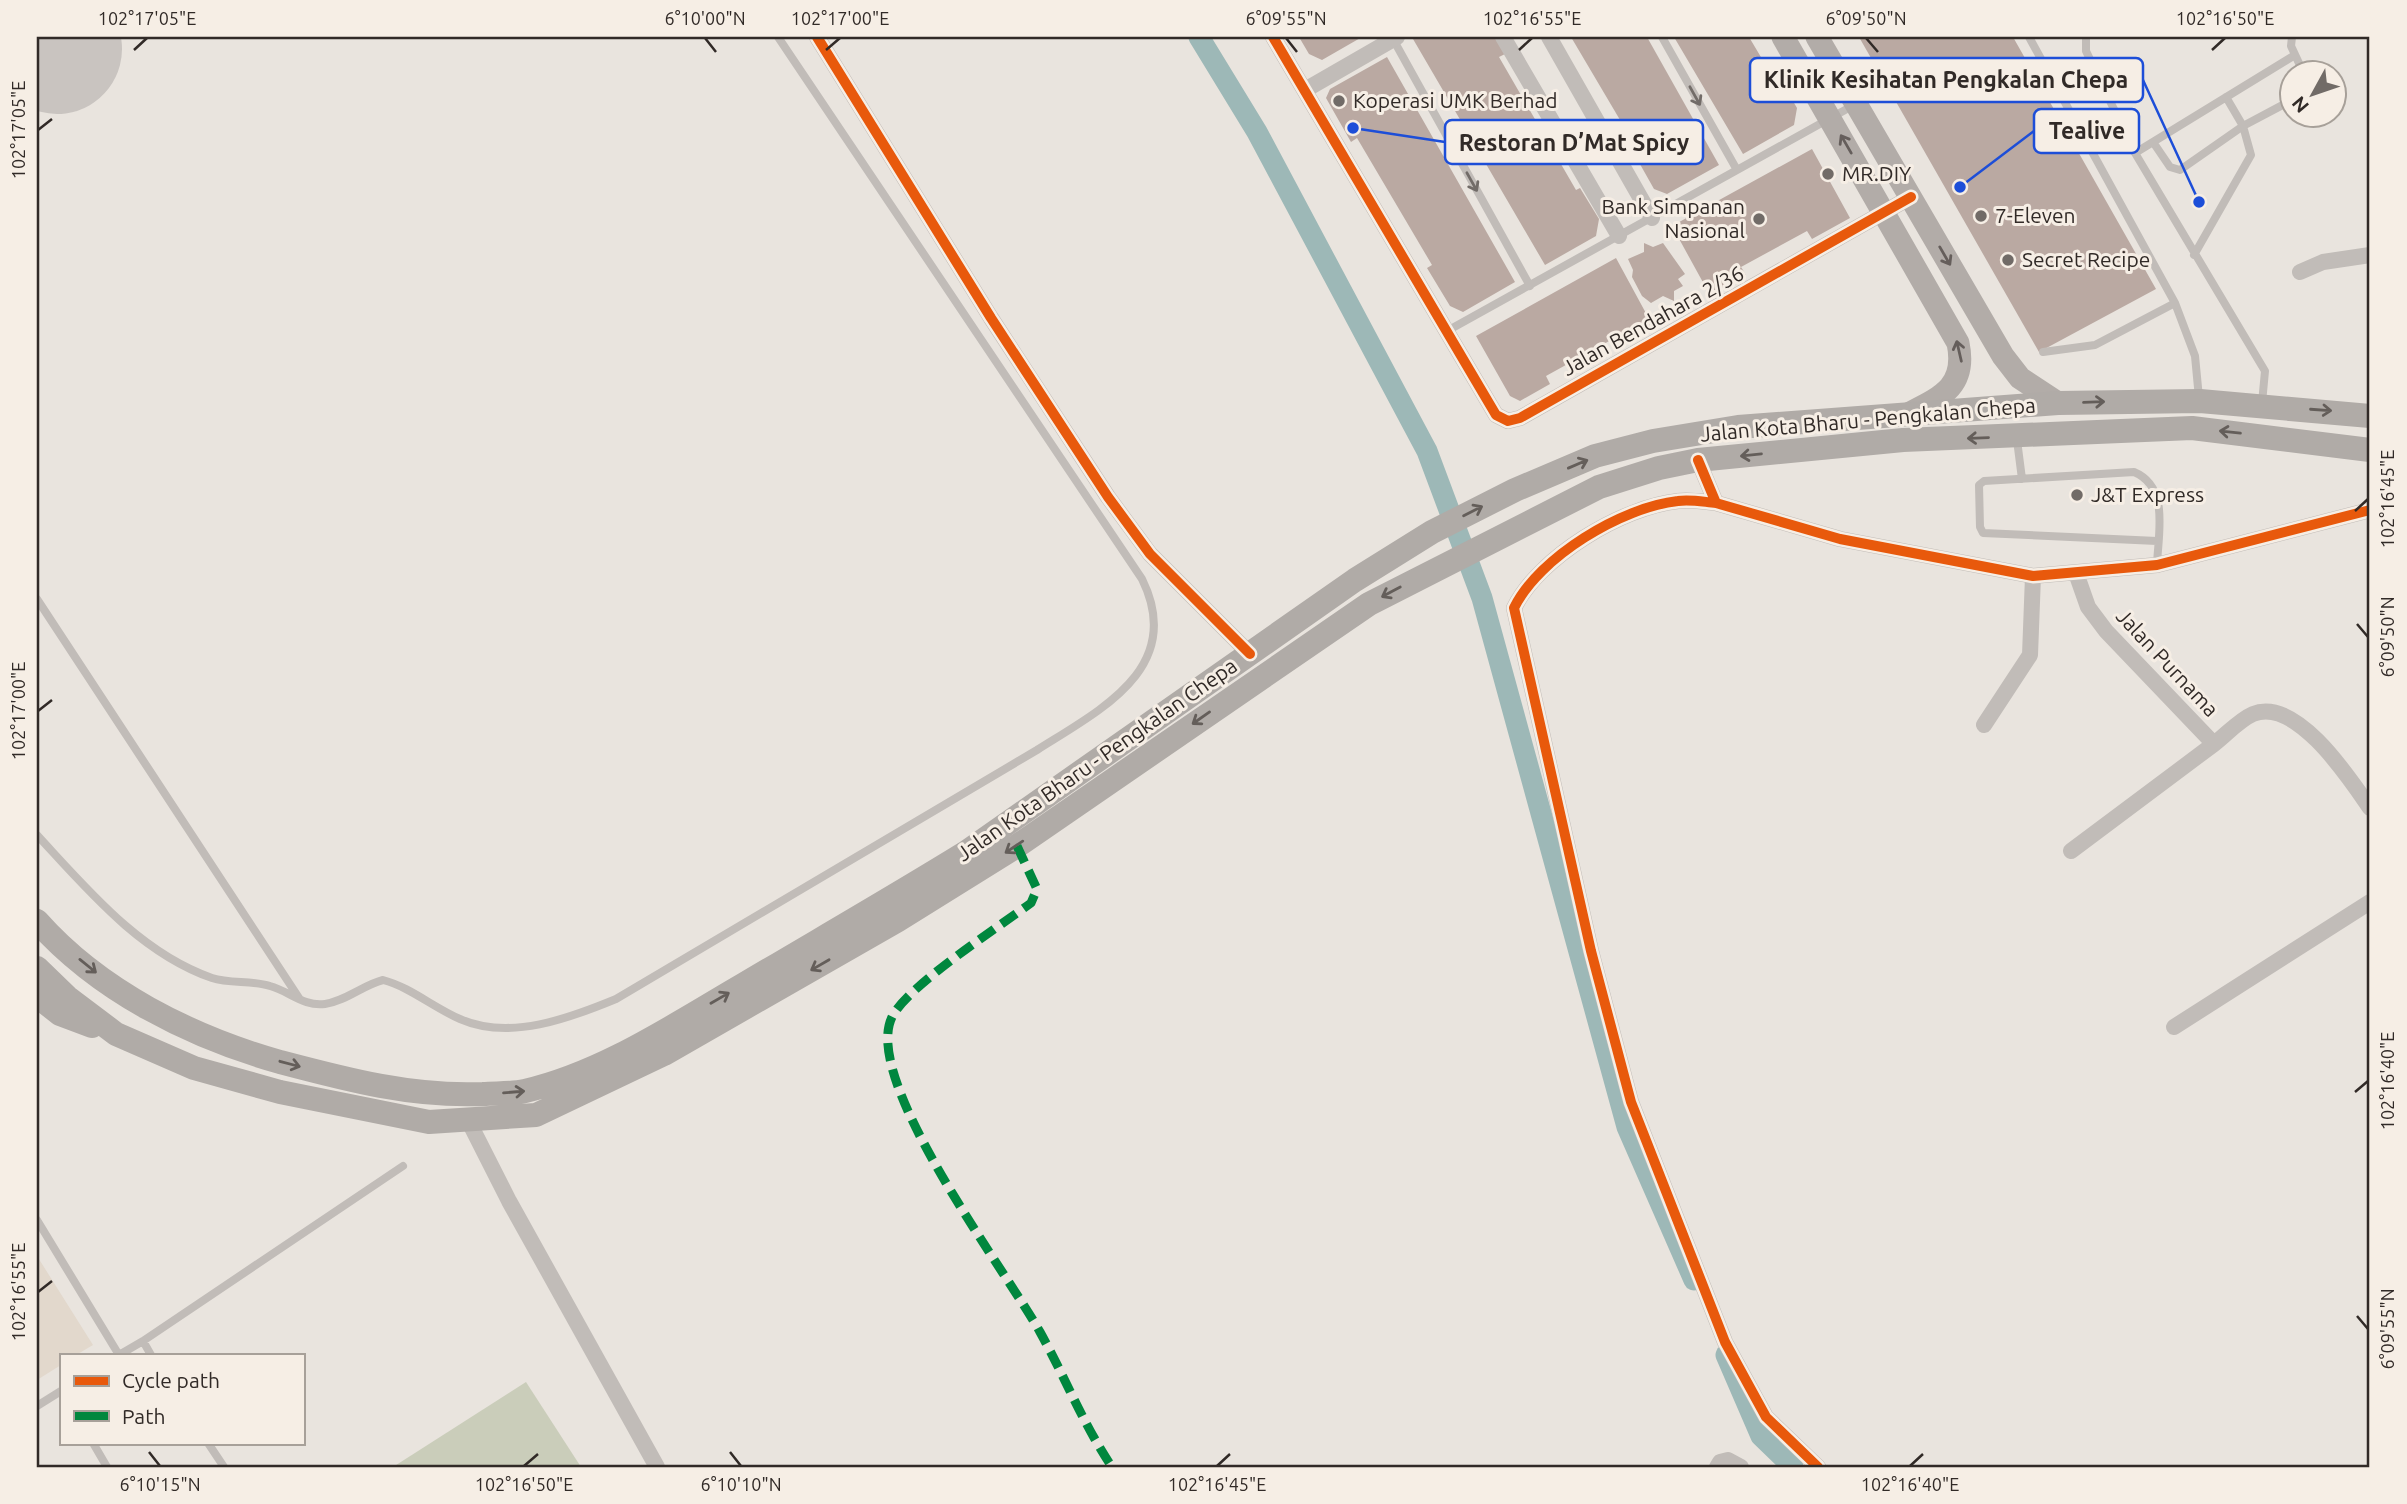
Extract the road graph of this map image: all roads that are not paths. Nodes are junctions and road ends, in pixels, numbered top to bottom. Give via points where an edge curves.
1 (778, 37) edge
2 (817, 37) edge
3 (1273, 37) edge
4 (1503, 37) edge
5 (1549, 37) edge
6 (1662, 37) edge
7 (1783, 37) edge
8 (1818, 37) edge
9 (2029, 37) edge
10 (2086, 37) edge
11 (2292, 37) edge
12 (1394, 38) edge
13 (2295, 55) junction
14 (2297, 60) edge
15 (1305, 90) junction
16 (2226, 97) junction
17 (1857, 104) junction
18 (2278, 107) edge
19 (1831, 118) junction
20 (2243, 127) junction
21 (2153, 142) junction
22 (2135, 153) junction
23 (1737, 170) junction
24 (1910, 197) junction
25 (1885, 212) junction
26 (1652, 218) junction
27 (1619, 236) junction
28 (2194, 255) junction
29 (2370, 255) edge
30 (2300, 272) dead end
31 (1530, 286) junction
32 (2175, 303) junction
33 (1447, 331) junction
34 (2043, 352) dead end
35 (2200, 401) junction
36 (2058, 403) junction
37 (2262, 406) junction
38 (1905, 415) junction
39 (2370, 416) edge
40 (2017, 437) junction
41 (2370, 450) edge
42 (1698, 460) junction
43 (2022, 479) junction
44 (1716, 502) junction
45 (2370, 510) edge
46 (2157, 541) junction
47 (2157, 565) junction
48 (2076, 573) junction
49 (2033, 576) junction
50 (37, 598) edge
51 (41, 613) edge
52 (1250, 654) junction
53 (1984, 725) dead end
54 (2214, 744) junction
55 (2370, 808) edge
56 (37, 835) edge
57 (2071, 851) dead end
58 (2370, 902) edge
59 (37, 920) edge
60 (37, 968) edge
61 (37, 996) edge
62 (301, 1000) junction
63 (2174, 1027) dead end
64 (116, 1034) junction
65 (469, 1122) junction
66 (403, 1166) dead end
67 (37, 1220) edge
68 (142, 1341) junction
69 (118, 1354) edge
70 (121, 1354) edge
71 (149, 1354) edge
72 (60, 1392) edge
73 (37, 1406) edge
74 (94, 1444) edge
75 (209, 1444) edge
76 (107, 1467) edge
77 (224, 1467) edge
78 (657, 1467) edge
79 (1717, 1467) edge
80 (1741, 1467) edge
81 (1818, 1467) edge

1 - 62 lane via 1142,579 1152,599 1154,625 1141,673 1093,714 1037,750 616,999 559,1022 508,1027 463,1021 383,980 326,1004
2 - 52 street via 990,318 1108,497 1150,554
3 - 15 street
4 - 27 street
5 - 26 street
6 -> 23 lane
7 - 19 street
8 - 17 street
9 - 32 lane
10 - 22 lane via 2094,69
11 - 13 lane
12 - 15 street
12 -> 31 lane
13 - 14 lane
13 - 16 lane
15 - 33 street
16 - 20 lane
16 - 21 lane
17 - 19 lane
17 - 24 street
18 - 20 lane
19 - 23 lane
25 -> 19 street
20 - 21 lane via 2180,170 2170,167
20 - 28 lane via 2251,155
21 - 22 lane
22 - 28 lane
23 - 26 lane
24 - 25 street, Jalan Bendahara 2/36
24 -> 36 street via 2003,356 2028,384
25 - 33 street, Jalan Bendahara 2/36 via 1520,418 1508,421 1496,415
38 -> 25 street via 1950,388 1962,361 1958,343
26 - 27 lane
27 - 31 lane
28 - 37 lane via 2265,371
29 - 30 street via 2323,262
31 - 33 lane
32 - 34 lane via 2095,345
32 - 35 lane via 2195,356
36 -> 35 main road, Jalan Kota Bharu - Pengkalan Chepa
35 - 37 main road, Jalan Kota Bharu - Pengkalan Chepa
36 - 38 main road, Jalan Kota Bharu - Pengkalan Chepa
37 -> 39 main road, Jalan Kota Bharu - Pengkalan Chepa
52 -> 38 main road, Jalan Kota Bharu - Pengkalan Chepa via 1432,532 1595,456 1738,427
41 -> 40 main road, Jalan Kota Bharu - Pengkalan Chepa via 2192,428
40 -> 42 main road, Jalan Kota Bharu - Pengkalan Chepa via 1903,440
40 - 43 lane
42 - 44 street
42 -> 65 main road, Jalan Kota Bharu - Pengkalan Chepa via 1599,487 1369,604 1017,846 664,1054 536,1115
43 - 46 lane via 2134,472 2144,477 2159,499
43 - 46 lane via 1979,485 1983,533
44 - 49 street via 1840,539
44 - 81 street via 1679,500 1639,510 1579,541 1538,575 1514,608 1591,951 1631,1102 1725,1342 1766,1417
45 - 47 street
46 - 47 lane
47 - 48 street
48 - 49 street
48 - 54 street, Jalan Purnama via 2088,607 2106,631
49 - 53 street via 2030,655
50 - 51 lane
51 - 62 lane
59 -> 52 main road, Jalan Kota Bharu - Pengkalan Chepa via 113,986 180,1026 221,1044 373,1087 450,1095 523,1092 579,1074 663,1032 920,881
54 - 55 street, Jalan Purnama via 2253,714 2281,716 2317,739
54 - 57 street
56 - 62 lane via 127,927 162,952 216,979 271,986
58 - 63 street
60 - 64 main road, Jalan Kota Bharu - Pengkalan Chepa
61 - 64 main road via 60,1014
64 - 65 main road, Jalan Kota Bharu - Pengkalan Chepa via 194,1068 280,1092 429,1122
65 - 78 street
66 - 68 lane
67 - 69 lane
68 - 70 lane
68 - 71 lane
72 - 73 lane
74 - 76 lane
75 - 77 lane
79 - 80 street via 1728,1460

